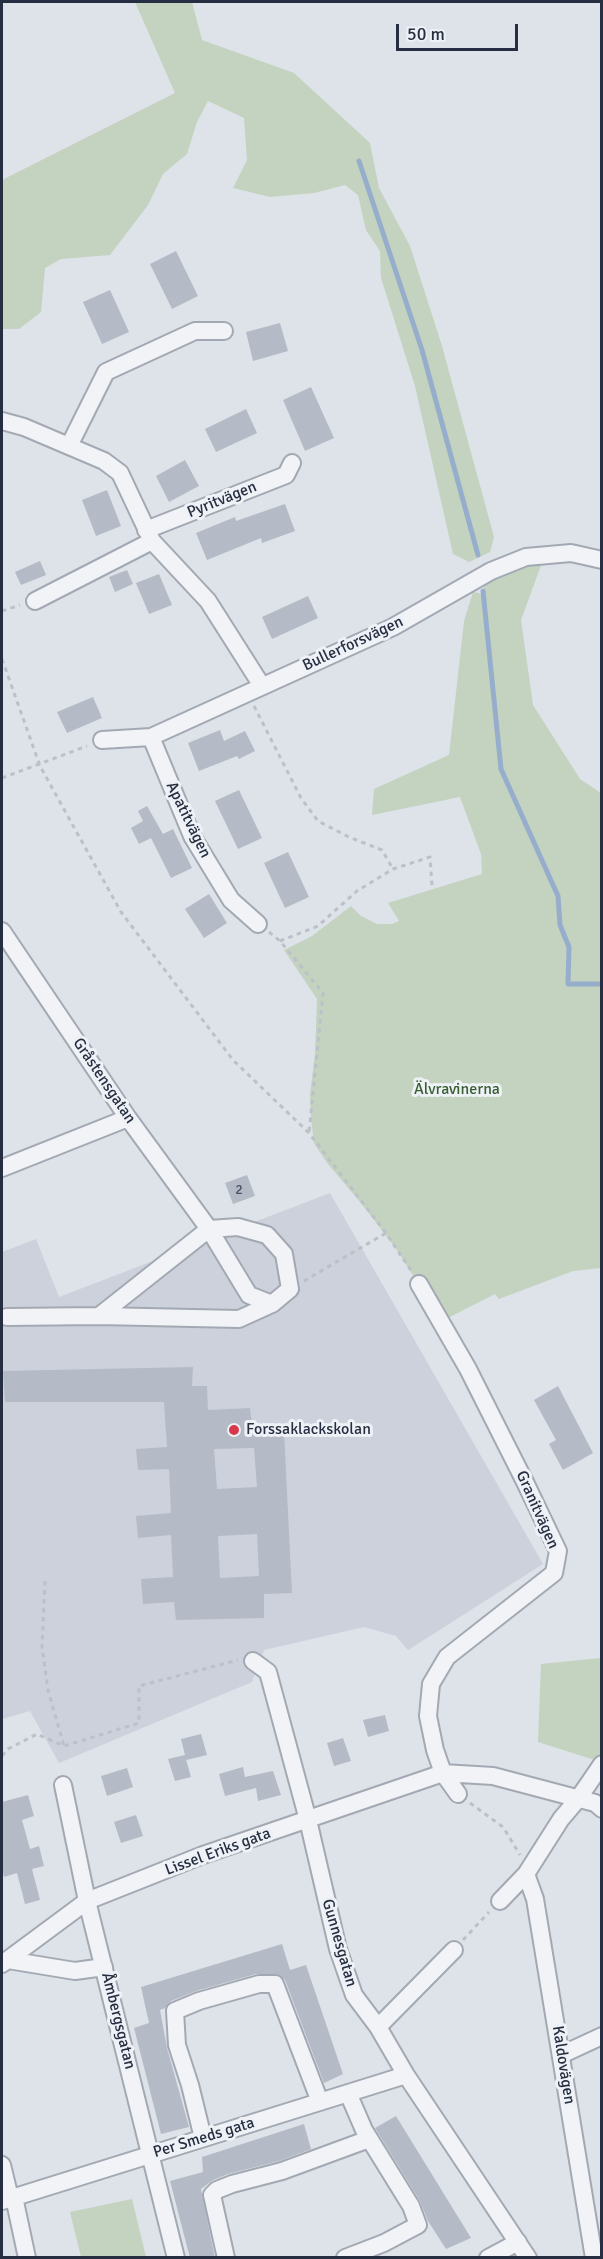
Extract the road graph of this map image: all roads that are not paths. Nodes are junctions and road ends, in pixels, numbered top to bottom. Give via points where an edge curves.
1 (224, 331) dead end
2 (2, 421) edge
3 (69, 446) junction
4 (292, 463) dead end
5 (149, 535) junction
6 (602, 560) edge
7 (35, 601) dead end
8 (255, 690) junction
9 (151, 737) junction
10 (102, 740) road end
11 (258, 924) road end
12 (2, 931) edge
13 (128, 1118) junction
14 (2, 1168) edge
15 (209, 1229) junction
16 (419, 1284) road end
17 (272, 1304) junction
18 (99, 1316) junction
19 (7, 1317) dead end
20 (253, 1661) road end
21 (602, 1764) edge
22 (443, 1773) junction
23 (63, 1785) dead end
24 (458, 1794) road end
25 (578, 1799) junction
26 (602, 1809) edge
27 (308, 1820) junction
28 (526, 1874) junction
29 (87, 1901) junction
30 (500, 1901) road end
31 (454, 1950) road end
32 (5, 1962) edge
33 (105, 1967) junction
34 (378, 2027) junction
35 (602, 2036) edge
36 (561, 2055) junction
37 (405, 2075) junction
38 (348, 2093) junction
39 (320, 2102) junction
40 (203, 2138) junction
41 (369, 2139) junction
42 (150, 2155) junction
43 (2, 2165) edge
44 (8, 2198) edge
45 (518, 2242) junction
46 (27, 2258) edge
47 (176, 2258) edge
48 (226, 2258) edge
49 (345, 2258) edge
50 (488, 2258) edge
51 (528, 2258) edge
52 (594, 2258) edge

1 - 3 street via 195,331 106,372
2 - 3 street
3 - 5 street via 105,461 120,473
4 - 5 street, Pyritvägen via 286,474
5 - 7 street, Pyritvägen
5 - 8 street via 208,601
6 - 8 street, Bullerforsvägen via 571,553 526,557 490,571 393,627
8 - 9 street, Bullerforsvägen
9 - 10 street, Bullerforsvägen
9 - 11 street, Apatitvägen via 192,836 231,900
12 - 13 street, Gråstensgatan
13 - 14 street
13 - 15 street, Gråstensgatan
15 - 17 street, Gråstensgatan via 249,1295
15 - 17 street via 238,1227 267,1235 284,1254 290,1289
15 - 18 street
16 - 22 street, Granitvägen via 468,1369 558,1551 554,1573 447,1657 431,1684 428,1716
17 - 18 street via 239,1319
18 - 19 street
20 - 27 street, Gunnesgatan via 268,1672
21 - 25 street
22 - 24 street, Granitvägen
22 - 25 street via 493,1776
22 - 27 street, Lissel Eriks gata
23 - 29 street, Åmbergsgatan
25 - 26 street
25 - 28 street
27 - 29 street, Lissel Eriks gata
27 - 34 street, Gunnesgatan via 338,1948 354,1995
28 - 30 street
28 - 36 street, Kaldovägen via 535,1899
29 - 32 street, Lissel Eriks gata
29 - 33 street, Åmbergsgatan
31 - 34 street
32 - 33 street, Lissel Eriks gata via 75,1971
33 - 42 street, Åmbergsgatan
34 - 37 street, Gunnesgatan
35 - 36 street
36 - 52 street, Kaldovägen
37 - 38 street, Per Smeds gata
37 - 45 street, Gunnesgatan
38 - 39 street, Per Smeds gata
38 - 41 street
39 - 40 street, Per Smeds gata
39 - 40 street via 275,1984 259,1984 199,2001 175,2011 177,2045
40 - 42 street, Per Smeds gata
41 - 48 street via 217,2190 212,2195
41 - 49 street via 411,2206 418,2225
42 - 44 street, Per Smeds gata
42 - 47 street, Åmbergsgatan
43 - 44 street
44 - 46 street
45 - 50 street
45 - 51 street, Gunnesgatan

